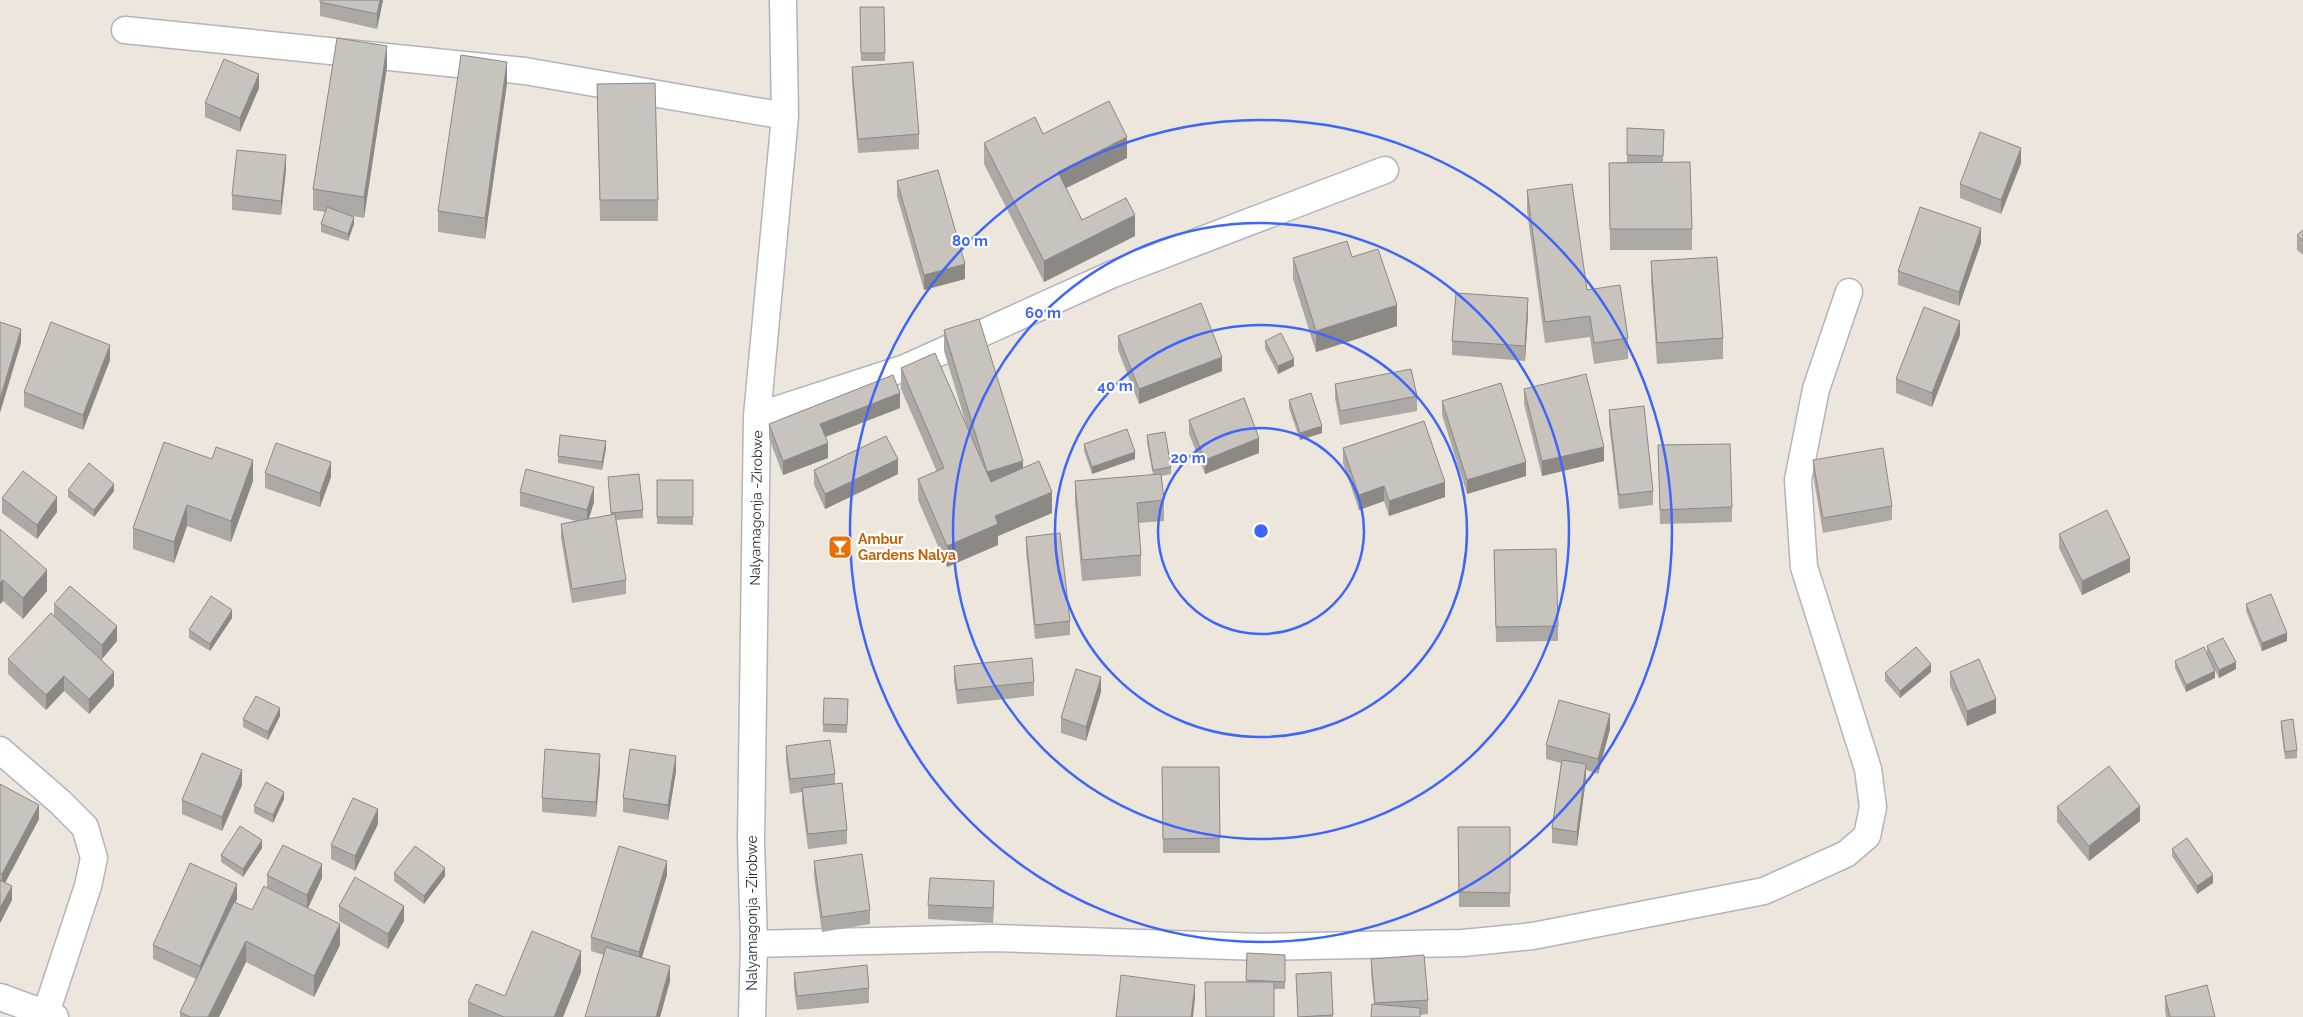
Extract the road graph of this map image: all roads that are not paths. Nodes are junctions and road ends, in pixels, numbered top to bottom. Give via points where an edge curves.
1 (783, 0) edge
2 (125, 30) dead end
3 (785, 116) junction
4 (1385, 170) dead end
5 (1849, 292) dead end
6 (757, 416) junction
7 (0, 750) edge
8 (754, 944) junction
9 (0, 997) edge
10 (51, 1015) edge
11 (752, 1017) edge

1 - 3 street, Nalyamagonja -Zirobwe
2 - 3 street via 525,70
3 - 6 street, Nalyamagonja -Zirobwe
4 - 6 street via 1114,274 905,368
5 - 8 street via 1816,388 1798,480 1804,568 1868,769 1873,807 1867,836 1846,854 1764,891 1534,936 1463,943 1261,947 993,938
6 - 8 street, Nalyamagonja -Zirobwe via 751,840
7 - 10 street via 85,827 94,858
8 - 11 street, Nalyamagonja -Zirobwe
9 - 10 street

